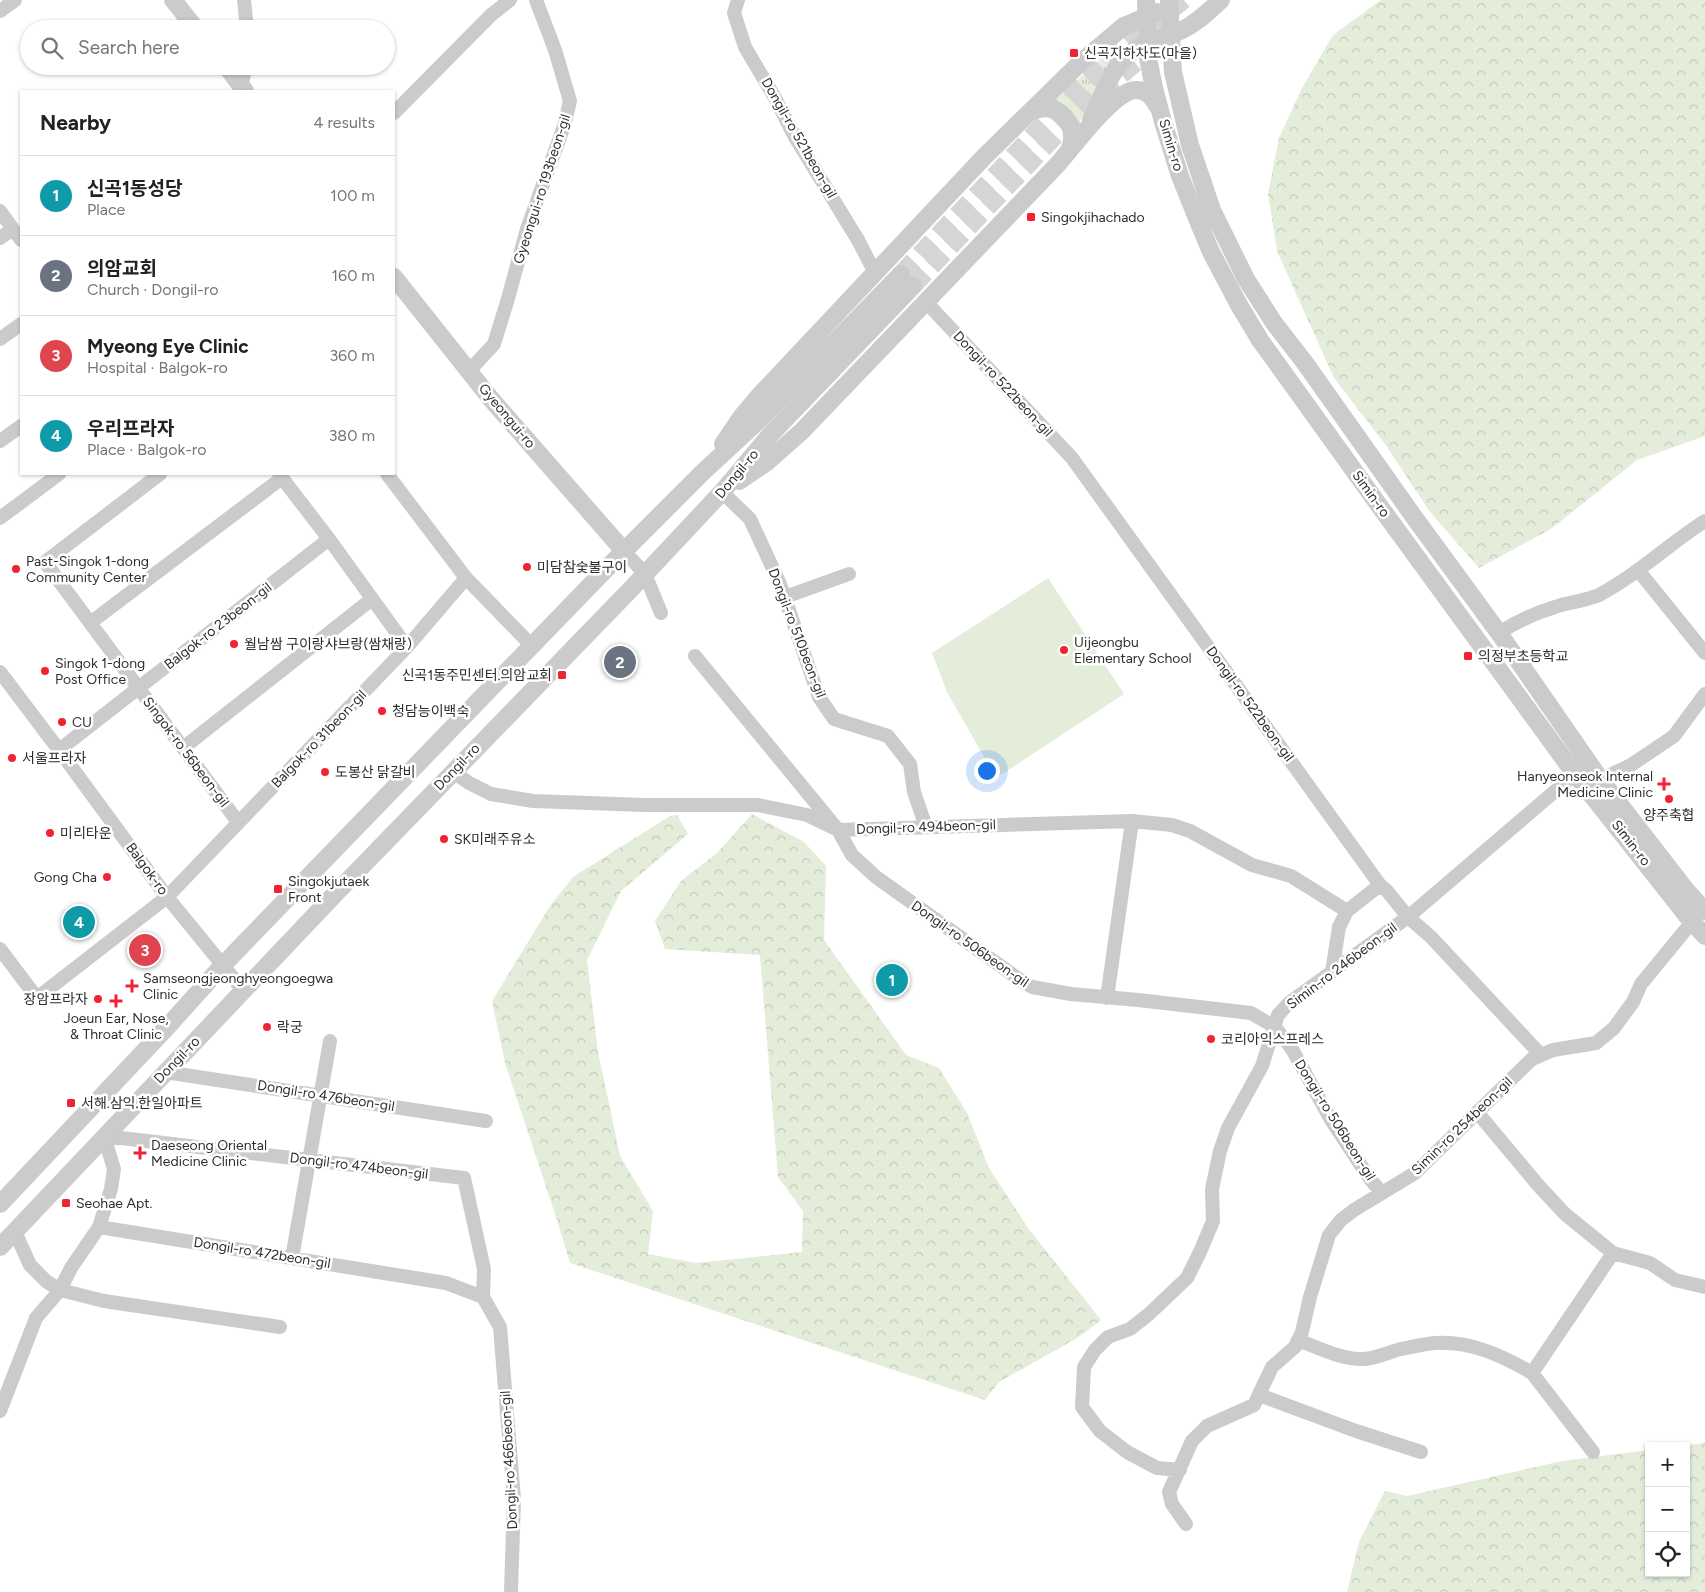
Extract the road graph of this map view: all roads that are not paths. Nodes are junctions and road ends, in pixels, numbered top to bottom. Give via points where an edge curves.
1 (14, 0) edge
2 (173, 0) edge
3 (244, 0) edge
4 (510, 0) edge
5 (536, 0) edge
6 (738, 0) edge
7 (1221, 0) edge
8 (1171, 2) edge
9 (1147, 8) edge
10 (0, 11) edge
11 (189, 20) edge
12 (246, 20) edge
13 (1170, 35) junction
14 (1147, 43) junction
15 (233, 75) edge
16 (245, 75) edge
17 (244, 89) edge
18 (395, 112) edge
19 (1027, 115) junction
20 (1163, 122) junction
21 (1081, 137) junction
22 (1068, 154) junction
23 (0, 212) edge
24 (17, 234) edge
25 (0, 238) edge
26 (875, 273) junction
27 (901, 274) tunnel mouth
28 (395, 278) edge
29 (914, 286) tunnel mouth
30 (926, 302) junction
31 (20, 325) edge
32 (0, 339) edge
33 (469, 371) junction
34 (20, 427) edge
35 (0, 441) edge
36 (703, 472) junction
37 (58, 475) edge
38 (159, 475) edge
39 (389, 475) edge
40 (280, 476) edge
41 (722, 492) junction
42 (0, 518) edge
43 (1705, 521) edge
44 (329, 538) junction
45 (624, 551) junction
46 (1638, 570) junction
47 (645, 574) junction
48 (849, 574) dead end
49 (466, 578) junction
50 (785, 597) junction
51 (372, 599) junction
52 (661, 613) dead end
53 (90, 623) junction
54 (1500, 633) junction
55 (532, 646) junction
56 (406, 647) junction
57 (1705, 654) edge
58 (695, 656) dead end
59 (0, 672) edge
60 (139, 688) junction
61 (1705, 694) edge
62 (183, 748) junction
63 (60, 750) junction
64 (452, 771) junction
65 (1587, 780) junction
66 (1132, 821) junction
67 (238, 822) junction
68 (926, 827) junction
69 (838, 830) junction
70 (1380, 885) junction
71 (167, 897) junction
72 (1347, 911) junction
73 (1698, 916) edge
74 (1408, 917) junction
75 (1705, 936) edge
76 (0, 949) edge
77 (222, 966) junction
78 (1332, 972) junction
79 (243, 990) junction
80 (1107, 998) junction
81 (1275, 1027) junction
82 (330, 1041) dead end
83 (1541, 1055) junction
84 (165, 1072) junction
85 (321, 1096) junction
86 (1477, 1112) junction
87 (486, 1121) dead end
88 (104, 1136) junction
89 (309, 1160) junction
90 (1382, 1193) junction
91 (0, 1204) edge
92 (98, 1227) junction
93 (15, 1232) junction
94 (0, 1247) edge
95 (1613, 1252) junction
96 (292, 1258) junction
97 (1705, 1287) edge
98 (60, 1290) junction
99 (483, 1297) junction
100 (280, 1327) dead end
101 (1298, 1340) junction
102 (1532, 1373) junction
103 (1259, 1394) junction
104 (0, 1411) edge
105 (1421, 1452) dead end
106 (1593, 1452) dead end
107 (1180, 1470) junction
108 (1186, 1524) dead end
109 (511, 1592) edge

1 - 10 street
2 - 11 street
3 - 12 street
4 - 18 street via 490,15
5 - 33 street, Gyeongui-ro 193beon-gil via 570,101 527,229 494,344
6 - 26 street, Dongil-ro 521beon-gil via 734,13 745,47
7 - 13 street via 1193,24
8 - 9 street
8 - 13 street, Simin-ro
9 - 14 street, Simin-ro
9 - 19 street via 1109,37
13 - 14 street
13 - 54 street, Simin-ro via 1173,72 1190,145 1212,210 1242,271 1274,322
14 - 20 street, Simin-ro via 1149,68
14 - 21 street via 1128,55 1119,66
15 - 17 street
16 - 17 street
19 - 22 street via 1047,108 1064,116 1073,136
19 - 26 street
20 - 21 street via 1152,97 1135,90 1116,101
20 - 65 street, Simin-ro via 1180,176 1211,252 1260,340
21 - 22 street
22 - 30 street
23 - 24 street
24 - 25 street
26 - 36 street via 759,396
27 - 36 street, Dongil-ro via 756,424
28 - 33 street, Gyeongui-ro
29 - 41 street, Dongil-ro via 770,435
30 - 41 street via 801,432 768,462
30 - 70 street, Dongil-ro 522beon-gil via 1072,458
31 - 32 street
33 - 45 street, Gyeongui-ro
34 - 35 street
36 - 45 street, Dongil-ro
37 - 42 street
38 - 53 street, Singok-ro 56beon-gil via 45,562
39 - 49 street
40 - 44 street
40 - 53 street
41 - 47 street, Dongil-ro
41 - 50 street, Dongil-ro 510beon-gil via 750,519
43 - 46 street
44 - 51 street
44 - 60 street, Balgok-ro 23beon-gil
45 - 47 street
45 - 55 street, Dongil-ro
46 - 54 street via 1597,595 1523,618
46 - 57 street
47 - 52 street
47 - 64 street, Dongil-ro
48 - 50 street
49 - 55 street
49 - 56 street, Balgok-ro 31beon-gil
50 - 68 street, Dongil-ro 510beon-gil via 819,697 834,719 888,736 910,764 914,792
51 - 56 street
51 - 62 street
53 - 60 street, Singok-ro 56beon-gil
54 - 65 street, Simin-ro
55 - 77 street, Dongil-ro
56 - 67 street, Balgok-ro 31beon-gil
58 - 69 street, Dongil-ro 506beon-gil
59 - 63 street, Balgok-ro
60 - 62 street, Singok-ro 56beon-gil
60 - 63 street, Balgok-ro 23beon-gil
61 - 65 street, Simin-ro 246beon-gil via 1674,736 1631,765
62 - 67 street, Singok-ro 56beon-gil
63 - 71 street, Balgok-ro
64 - 69 street, Dongil-ro 494beon-gil via 491,794 533,801 758,805 807,815
64 - 79 street, Dongil-ro
65 - 73 street, Simin-ro
65 - 74 street, Simin-ro 246beon-gil
66 - 68 street, Dongil-ro 494beon-gil
66 - 72 street, Dongil-ro 494beon-gil via 1172,825 1190,832 1252,865 1290,876
66 - 80 street
67 - 71 street, Balgok-ro 31beon-gil
68 - 69 street, Dongil-ro 494beon-gil
69 - 80 street, Dongil-ro 506beon-gil via 852,855 876,877 1032,987
70 - 72 street
70 - 74 street, Dongil-ro 522beon-gil
71 - 76 street, Balgok-ro 31beon-gil via 37,998
71 - 77 street, Balgok-ro
72 - 78 street via 1339,927
73 - 75 street, Simin-ro
73 - 83 street, Simin-ro 254beon-gil via 1641,984 1633,1002 1614,1028 1596,1043
74 - 78 street, Simin-ro 246beon-gil
74 - 83 street, Dongil-ro 522beon-gil via 1431,937
77 - 79 street, Balgok-ro
77 - 91 street, Dongil-ro
78 - 81 street, Simin-ro 246beon-gil via 1289,1003 1278,1015
79 - 84 street, Dongil-ro
80 - 81 street, Dongil-ro 506beon-gil via 1252,1013
81 - 90 street, Dongil-ro 506beon-gil via 1292,1049 1341,1135
81 - 107 street, Simin-ro 246beon-gil via 1262,1066 1228,1128 1212,1189 1212,1221 1187,1278 1130,1329 1108,1337 1084,1368 1082,1407 1100,1431 1127,1452 1157,1468
82 - 85 street
83 - 86 street, Simin-ro 254beon-gil via 1532,1059
84 - 85 street, Dongil-ro 476beon-gil
84 - 88 street, Dongil-ro
85 - 87 street, Dongil-ro 476beon-gil
85 - 89 street
86 - 90 street, Simin-ro 254beon-gil via 1415,1173
86 - 95 street via 1565,1214
88 - 89 street, Dongil-ro 474beon-gil
88 - 92 street via 114,1169
88 - 93 street, Dongil-ro
89 - 96 street
89 - 99 street, Dongil-ro 474beon-gil via 464,1178 484,1269
90 - 101 street, Simin-ro 254beon-gil via 1341,1220 1329,1235
92 - 96 street, Dongil-ro 472beon-gil
92 - 98 street
93 - 94 street, Dongil-ro
93 - 98 street via 30,1265
95 - 97 street via 1650,1262 1675,1280
95 - 102 street
96 - 99 street, Dongil-ro 472beon-gil via 446,1283
98 - 100 street via 104,1301
98 - 104 street via 36,1318
99 - 109 street, Dongil-ro 466beon-gil via 500,1328 514,1499
101 - 102 street via 1338,1356 1363,1360 1433,1343 1458,1343 1488,1350
101 - 103 street, Simin-ro 254beon-gil via 1295,1347 1272,1367
102 - 106 street
103 - 105 street via 1356,1432
103 - 107 street, Simin-ro 254beon-gil via 1254,1405 1207,1426 1192,1441
107 - 108 street, Simin-ro 254beon-gil via 1169,1492 1172,1504

